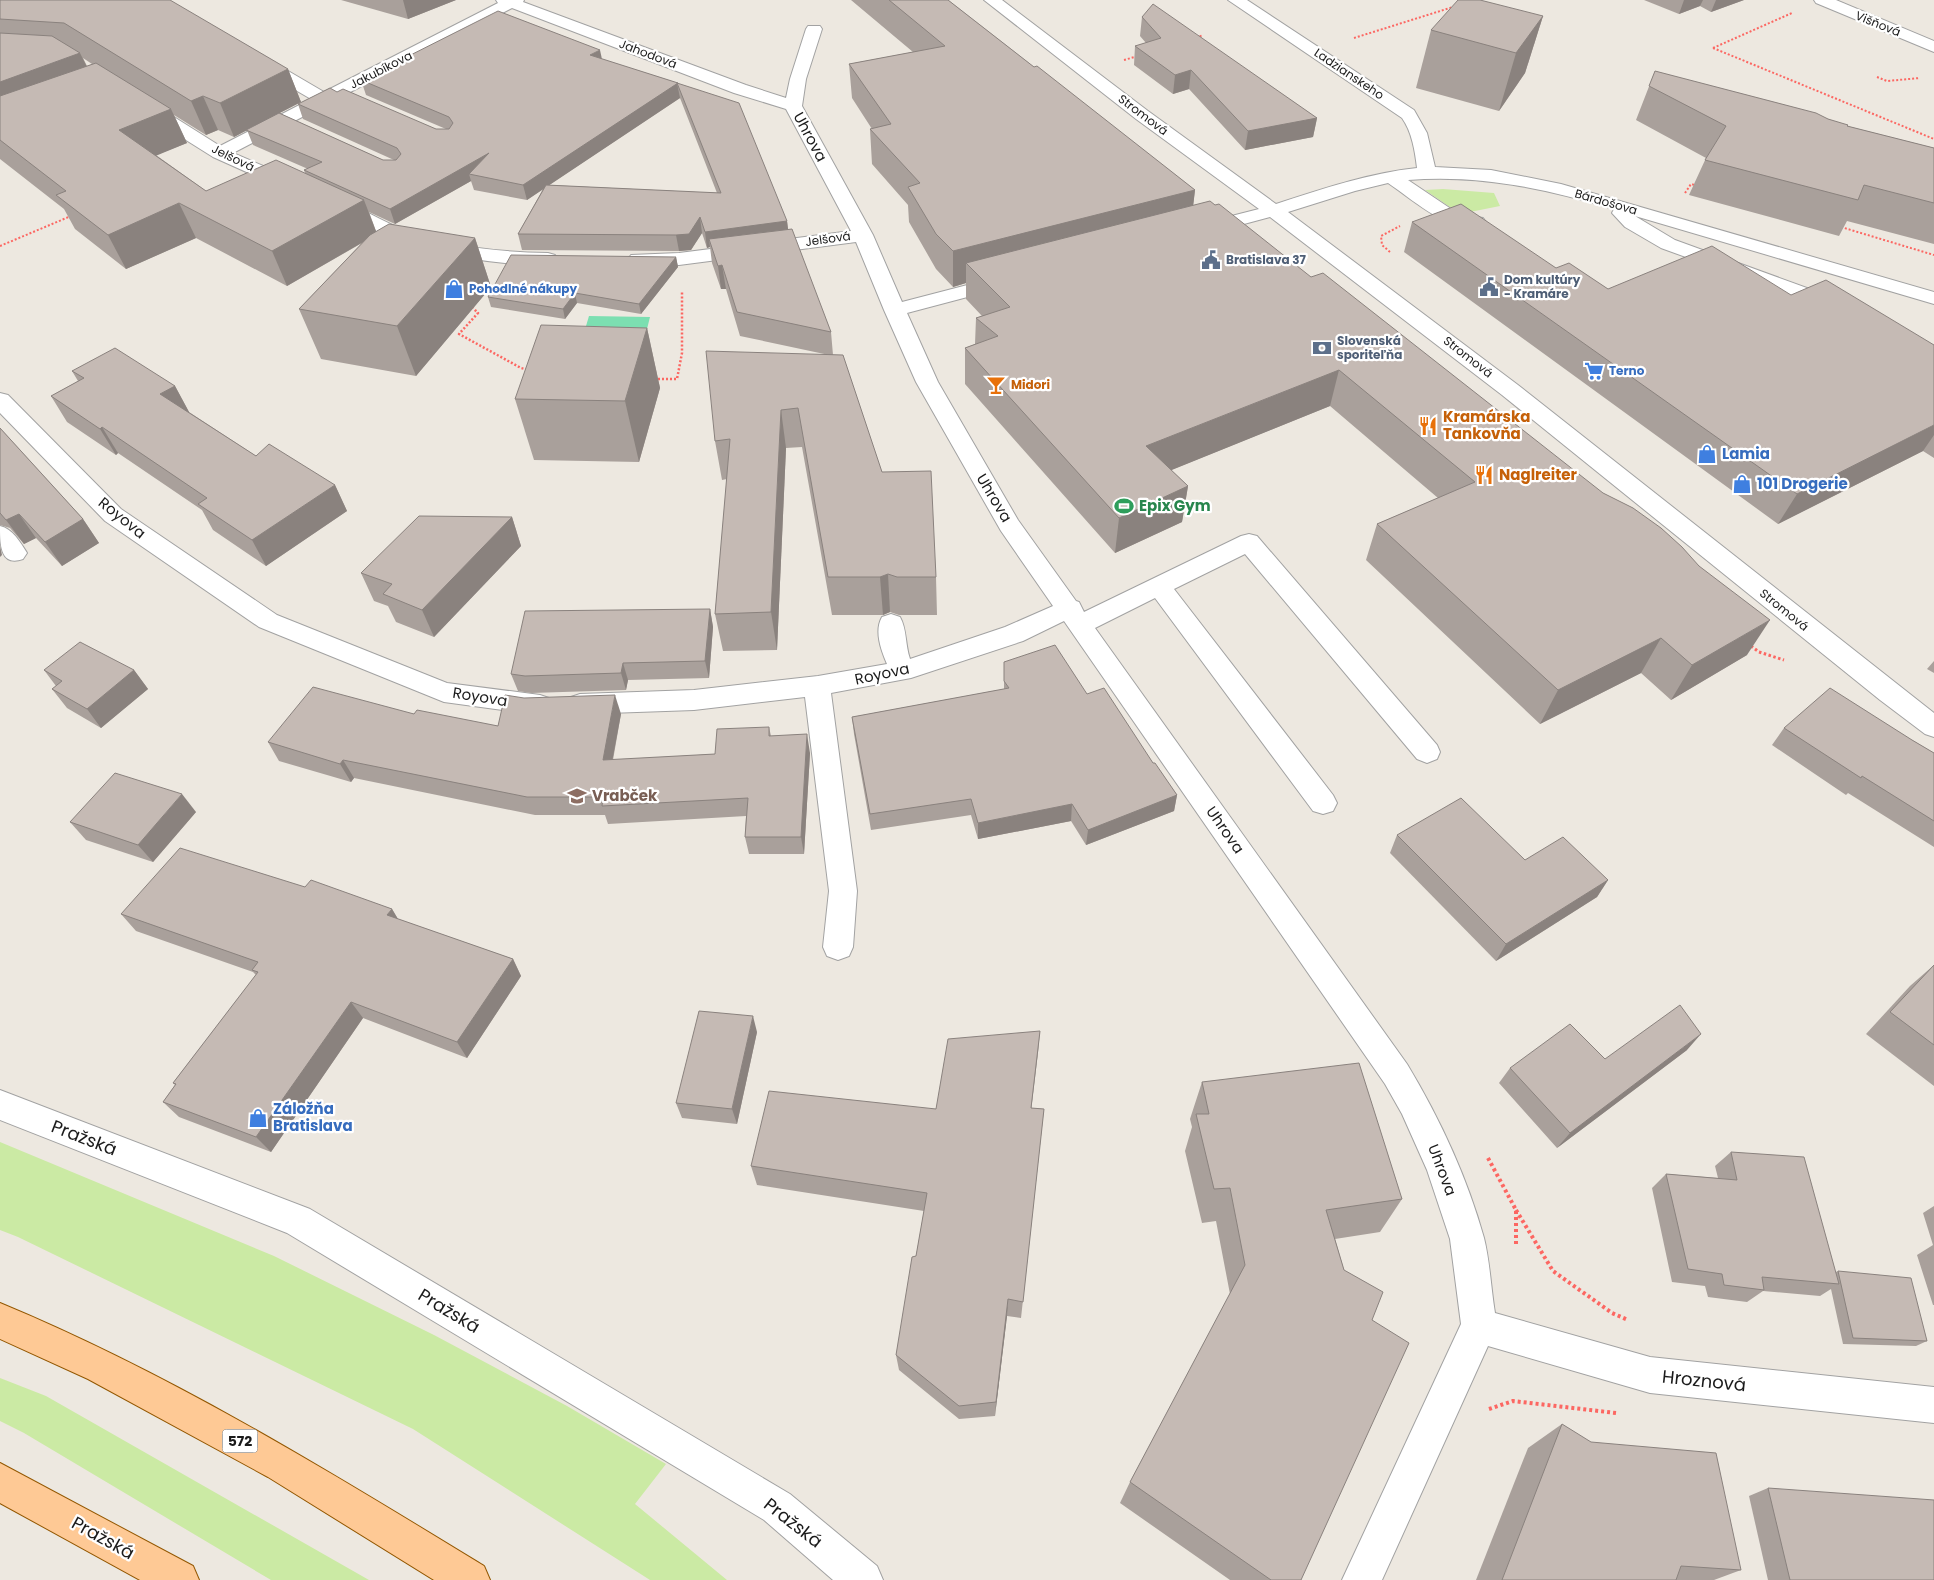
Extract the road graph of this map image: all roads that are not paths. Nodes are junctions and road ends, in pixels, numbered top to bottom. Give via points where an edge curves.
1 (992, 0) edge
2 (1236, 0) edge
3 (1822, 0) edge
4 (510, 1) edge
5 (814, 30) dead end
6 (1934, 47) edge
7 (248, 55) edge
8 (340, 91) junction
9 (131, 98) edge
10 (323, 99) junction
11 (357, 99) edge
12 (793, 106) junction
13 (285, 119) junction
14 (302, 127) edge
15 (219, 153) junction
16 (1427, 173) junction
17 (1391, 177) junction
18 (1607, 201) junction
19 (1272, 211) junction
20 (1490, 228) edge
21 (863, 234) junction
22 (1183, 234) edge
23 (434, 245) junction
24 (414, 258) edge
25 (567, 259) edge
26 (624, 259) edge
27 (1016, 278) edge
28 (1934, 298) edge
29 (894, 310) junction
30 (1852, 311) edge
31 (0, 400) edge
32 (0, 534) edge
33 (15, 553) dead end
34 (1159, 586) junction
35 (1075, 616) junction
36 (891, 624) dead end
37 (902, 671) junction
38 (818, 686) junction
39 (1934, 727) edge
40 (1427, 752) dead end
41 (1323, 803) dead end
42 (838, 947) dead end
43 (0, 1105) edge
44 (0, 1321) edge
45 (1480, 1325) junction
46 (1934, 1405) edge
47 (0, 1482) edge
48 (179, 1580) edge
49 (470, 1580) edge
50 (863, 1580) edge
51 (1362, 1580) edge

1 - 19 street, Stromová
2 - 16 street, Ladzianskeho via 1408,114 1415,124
3 - 6 street, Višňová
4 - 8 street, Jakubíkova
4 - 12 street, Jahodová
5 - 12 street
7 - 10 street
8 - 10 street, Jakubíkova
8 - 11 street
9 - 15 street, Jelšová
10 - 13 street, Jakubíkova
12 - 21 street, Uhrova
13 - 14 street
13 - 15 street, Jakubíkova
15 - 23 street, Jelšová via 403,236
16 - 17 street, Bárdošova
16 - 18 street, Bárdošova via 1513,179
17 - 19 street, Bárdošova via 1313,196
17 - 20 street via 1455,220 1482,222
18 - 28 street, Bárdošova
18 - 30 street via 1632,223 1668,244
19 - 22 street
19 - 39 street, Stromová via 1510,390
21 - 26 street, Jelšová via 679,260
21 - 29 street, Uhrova
23 - 24 street
23 - 25 street, Jelšová via 518,258
27 - 29 street
29 - 35 street, Uhrova via 928,382 1009,525
31 - 38 street, Royova via 113,515 268,621 444,692 531,705 694,700
32 - 33 street
34 - 35 street, Royova
34 - 40 street, Royova via 1248,542
34 - 41 street
35 - 37 street, Royova
35 - 45 street, Uhrova via 1396,1074 1413,1103 1443,1169 1467,1239
36 - 37 street via 893,647
37 - 38 street, Royova
38 - 42 street via 843,892
43 - 50 street, Pražská via 298,1221 777,1507
44 - 49 main road, 572 via 101,1366 281,1464
45 - 46 street, Hroznová via 1650,1375
45 - 51 street
47 - 48 main road, Pražská

